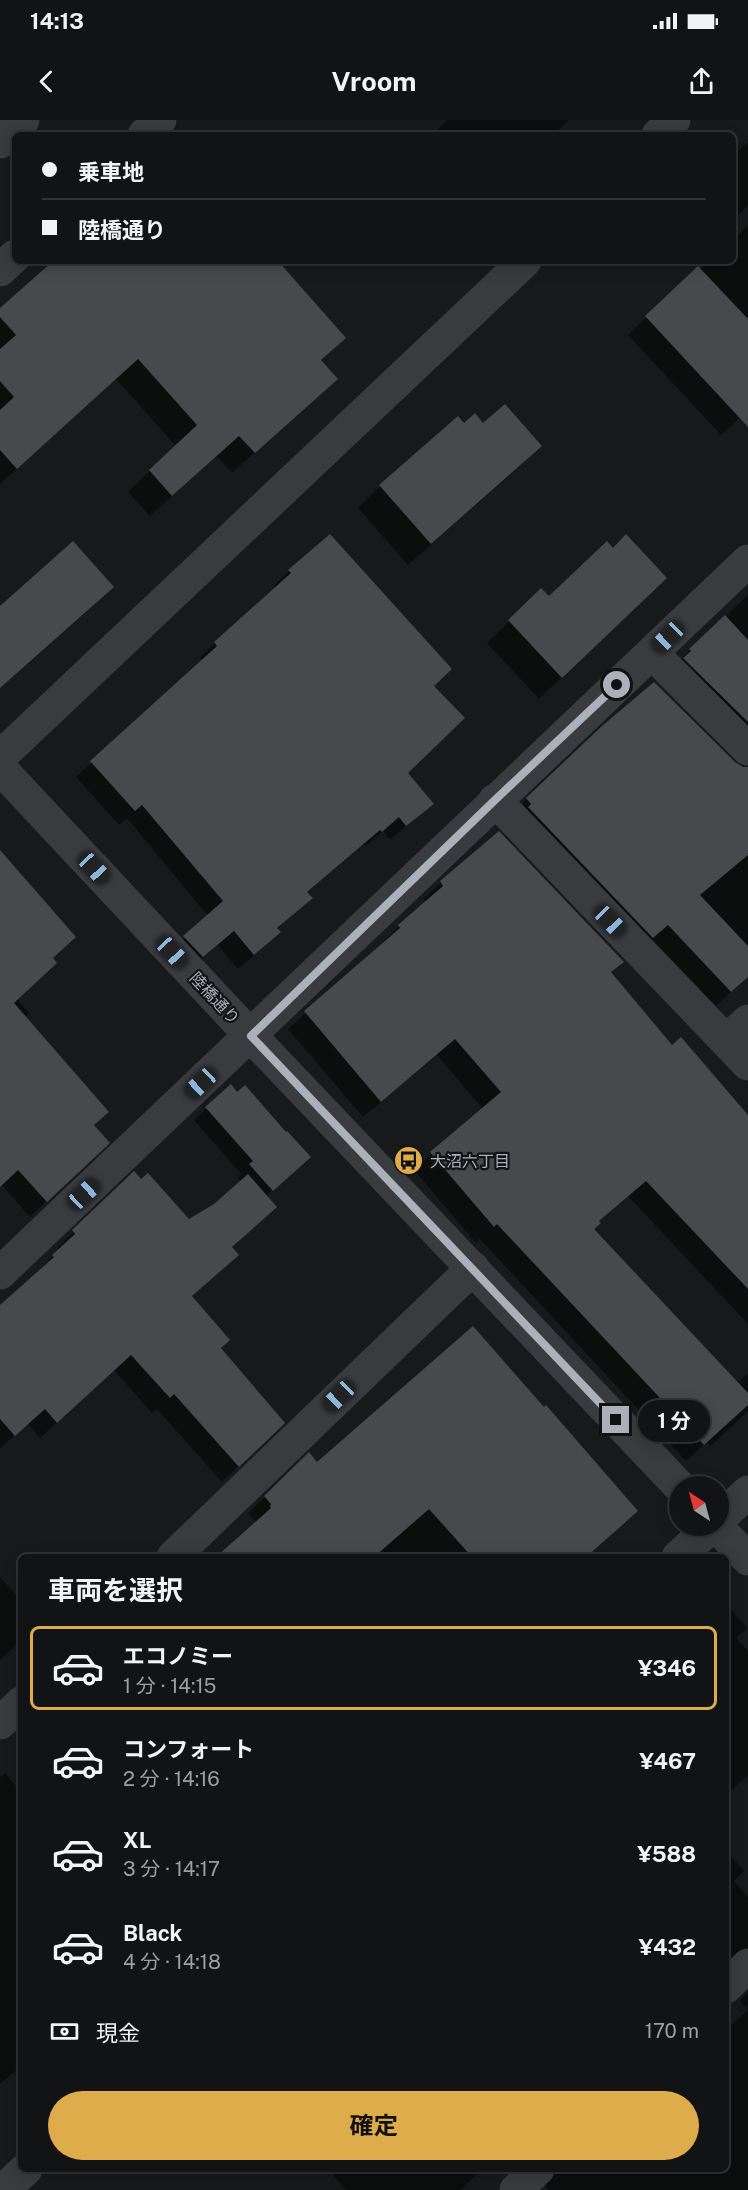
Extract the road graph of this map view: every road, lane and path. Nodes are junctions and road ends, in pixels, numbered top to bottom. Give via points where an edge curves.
1 (23, 120) edge
2 (160, 120) edge
3 (674, 120) edge
4 (147, 132) edge
5 (661, 132) edge
6 (0, 142) edge
7 (12, 259) edge
8 (522, 264) edge
9 (0, 270) edge
10 (748, 561) edge
11 (652, 652) junction
12 (748, 749) edge
13 (0, 757) edge
14 (0, 768) edge
15 (495, 800) junction
16 (251, 1036) junction
17 (741, 1042) edge
18 (473, 1268) junction
19 (0, 1273) edge
20 (670, 1476) edge
21 (748, 1492) edge
22 (729, 1510) edge
23 (702, 1536) edge
24 (724, 1536) edge
25 (176, 1554) edge
26 (681, 1554) edge
27 (748, 1559) edge
28 (18, 1706) edge
29 (0, 1723) edge
30 (748, 1965) edge
31 (729, 1984) edge
32 (23, 2172) edge
33 (535, 2172) edge
34 (3, 2190) edge
35 (516, 2190) edge

1 - 6 street
2 - 4 street
3 - 5 street
7 - 9 street
8 - 13 street
10 - 11 street
11 - 12 street
11 - 15 street
14 - 16 street, 陸橋通り
15 - 16 street
15 - 17 street
16 - 18 street, 陸橋通り
16 - 19 street
18 - 20 street, 陸橋通り
18 - 25 street
21 - 22 street
23 - 26 street
24 - 27 street
28 - 29 street
30 - 31 street
32 - 34 street
33 - 35 street

